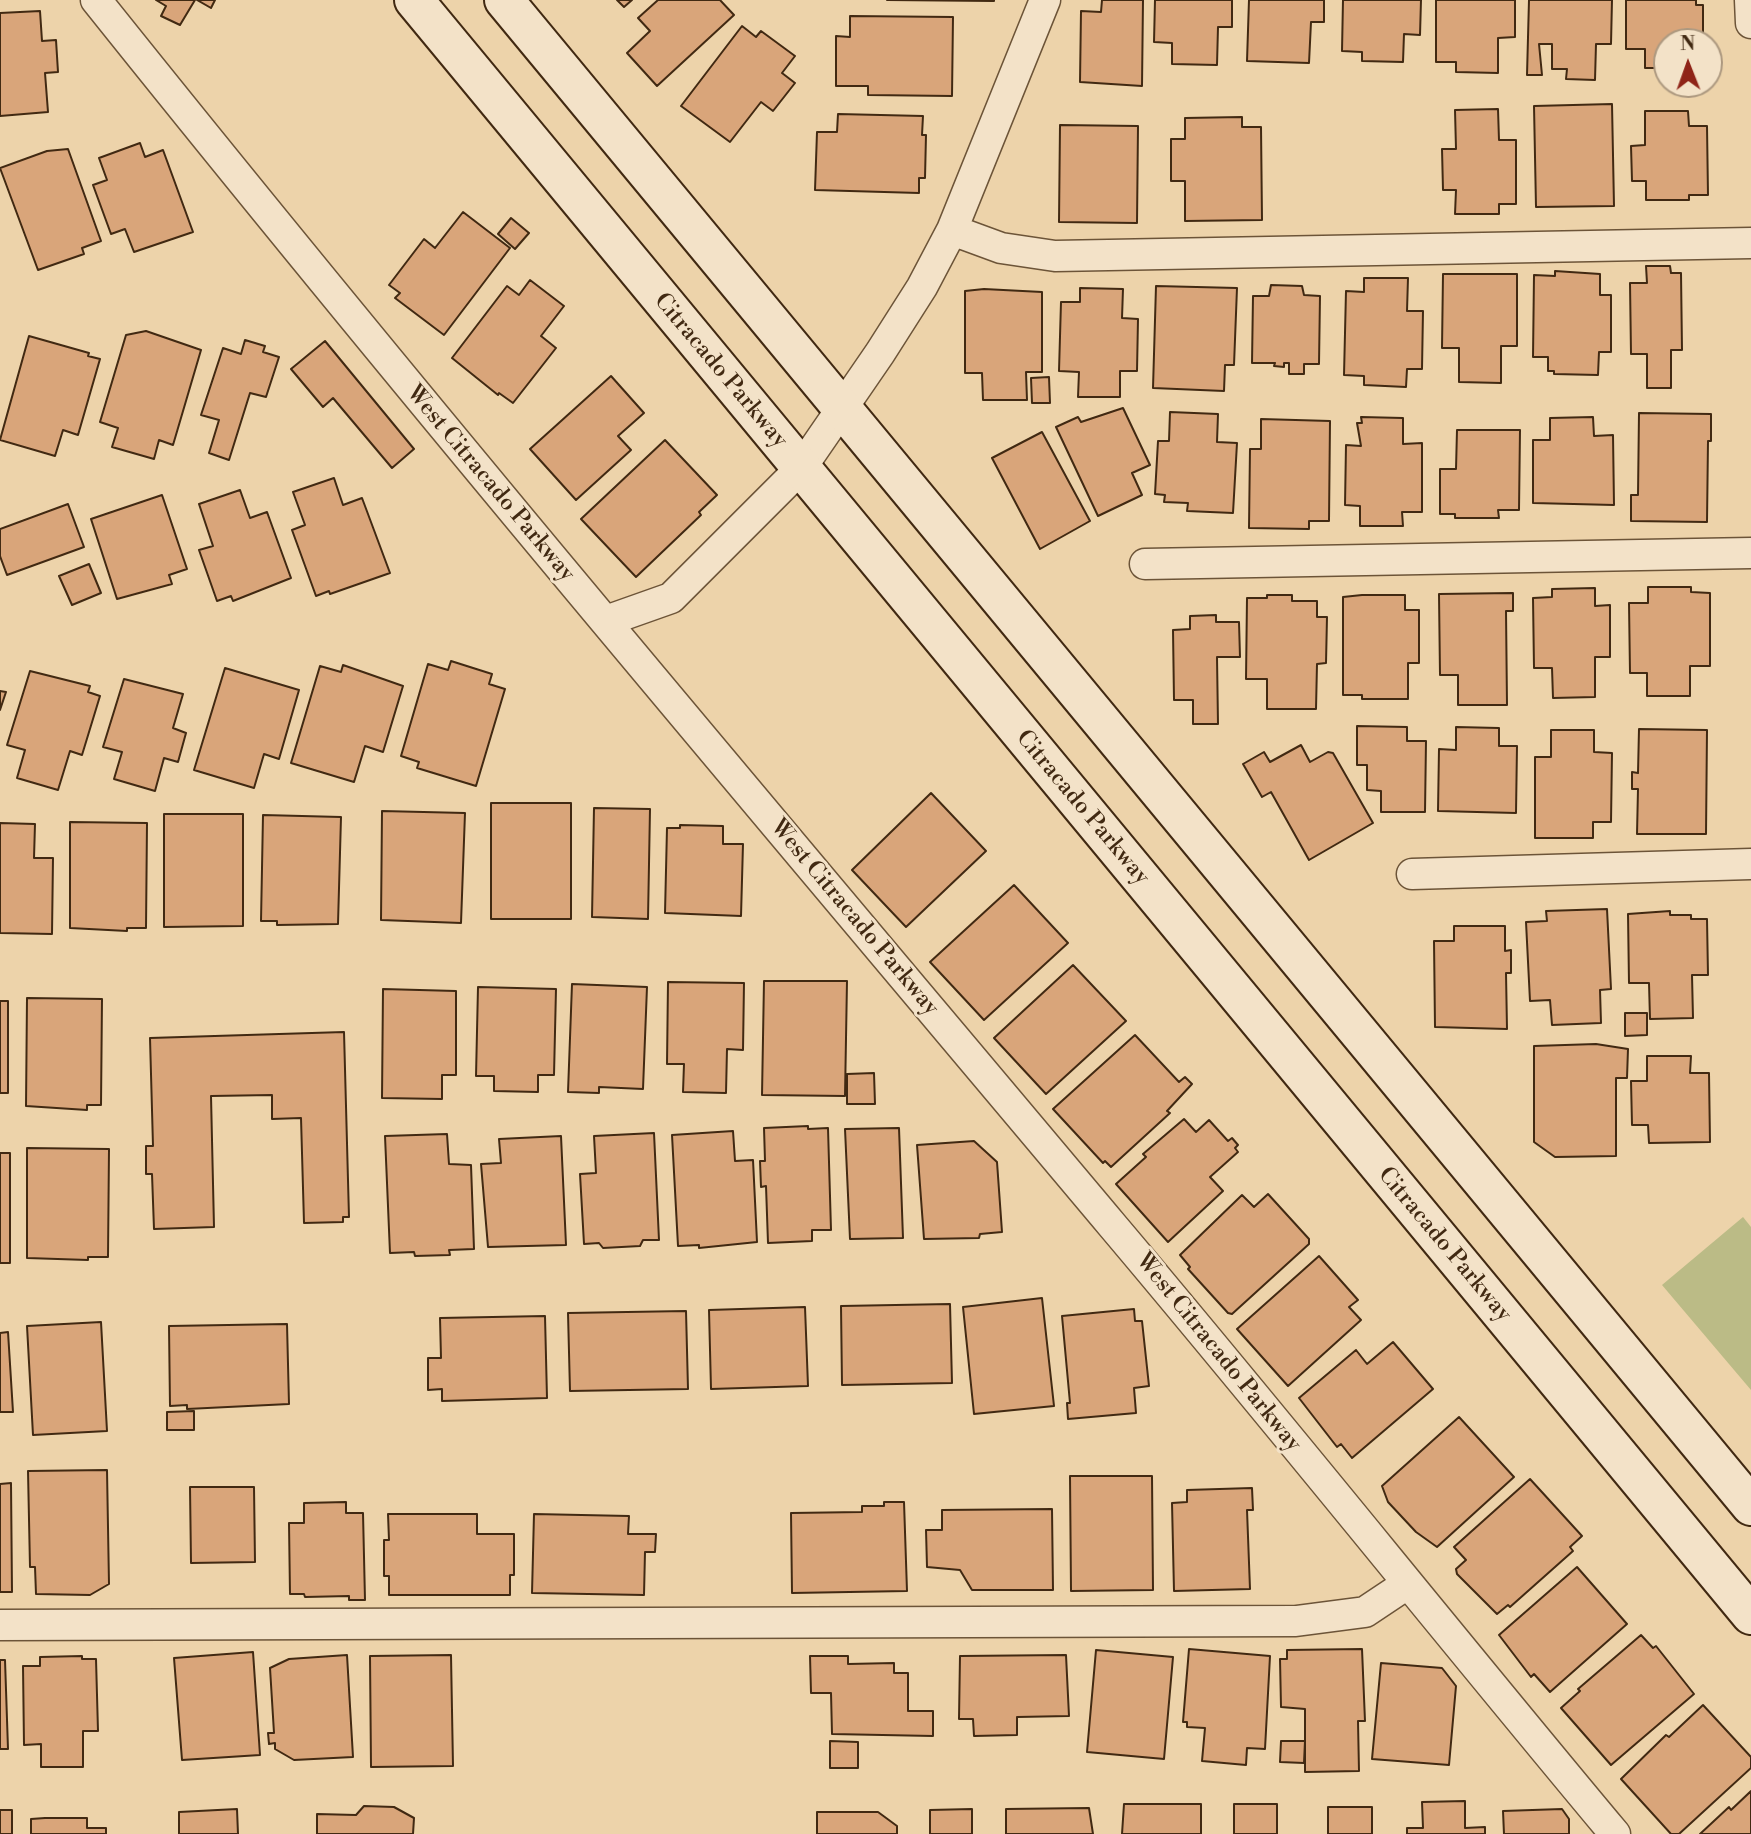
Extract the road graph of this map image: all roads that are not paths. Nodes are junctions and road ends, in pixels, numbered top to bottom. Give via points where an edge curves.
1 (96, 0) edge
2 (414, 0) edge
3 (504, 0) edge
4 (1045, 0) edge
5 (1751, 0) edge
6 (1751, 23) edge
7 (951, 230) junction
8 (1751, 243) edge
9 (839, 409) junction
10 (802, 468) junction
11 (1751, 553) edge
12 (1145, 564) dead end
13 (606, 621) junction
14 (1751, 864) edge
15 (1412, 874) dead end
16 (1751, 1506) edge
17 (1407, 1584) junction
18 (1751, 1615) edge
19 (0, 1625) edge
20 (1615, 1834) edge

1 - 13 street, West Citracado Parkway via 330,292
2 - 10 main road, Citracado Parkway
3 - 9 main road
4 - 7 street
5 - 6 street
7 - 8 street via 1001,248 1055,256
7 - 9 street via 922,287
9 - 10 street
9 - 16 main road
10 - 13 street via 671,598
10 - 18 main road, Citracado Parkway
11 - 12 street
13 - 17 street, West Citracado Parkway via 1126,1240
14 - 15 street
17 - 19 street via 1365,1612 1296,1620
17 - 20 street, West Citracado Parkway

